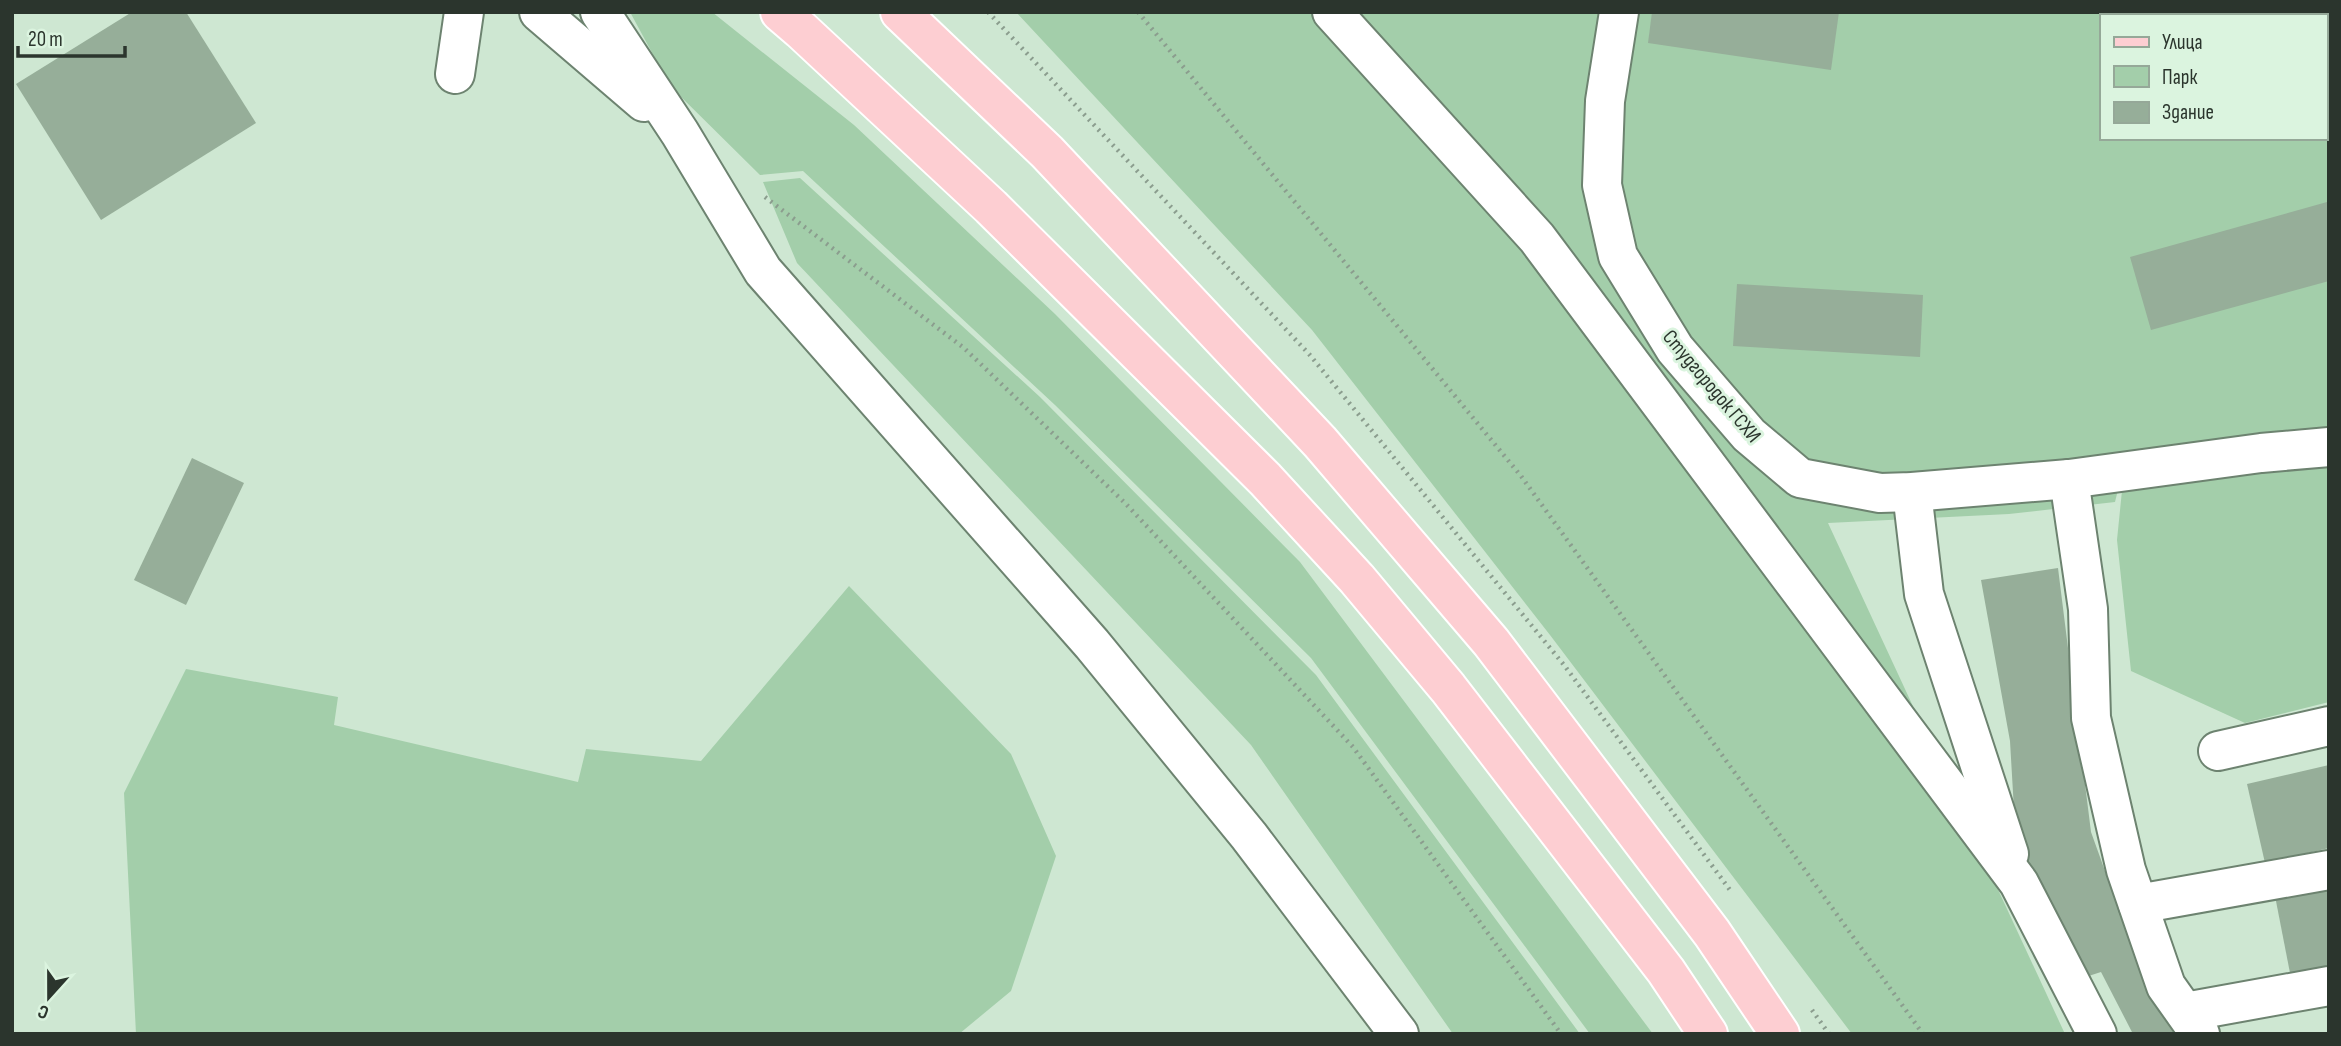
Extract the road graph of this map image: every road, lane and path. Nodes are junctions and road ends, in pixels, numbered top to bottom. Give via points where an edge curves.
1 (464, 12) edge
2 (539, 12) edge
3 (600, 12) edge
4 (780, 12) edge
5 (900, 12) edge
6 (1138, 12) edge
7 (1332, 12) edge
8 (1619, 12) edge
9 (455, 74) dead end
10 (680, 133) junction
11 (757, 191) dead end
12 (2329, 447) edge
13 (2069, 479) junction
14 (1912, 492) junction
15 (2329, 726) edge
16 (2218, 751) dead end
17 (2329, 870) edge
18 (2019, 883) junction
19 (2138, 904) junction
20 (2329, 986) edge
21 (2192, 1023) edge
22 (1399, 1034) edge
23 (1561, 1034) edge
24 (1708, 1034) edge
25 (1780, 1034) edge
26 (1923, 1034) edge
27 (2097, 1034) edge

1 - 9 lane
2 - 10 lane
3 - 10 lane
4 - 24 main road via 991,207 1265,479 1356,579 1457,699 1666,971
5 - 25 main road via 1047,152 1320,442 1491,642 1712,933
6 - 26 path via 1521,476
7 - 18 lane via 1537,238
8 - 14 lane, Студгородок ГСХИ via 1605,101 1602,185 1618,256 1675,349 1749,435 1800,478 1880,493
10 - 22 lane via 763,271 1092,644 1249,836
11 - 23 path via 964,348 1126,504 1353,747
12 - 13 lane, Студгородок ГСХИ
13 - 14 lane, Студгородок ГСХИ
13 - 19 lane via 2088,609 2091,718
14 - 18 lane via 1924,594
15 - 16 lane
17 - 19 lane
18 - 27 lane
19 - 21 lane via 2166,986
20 - 21 lane

